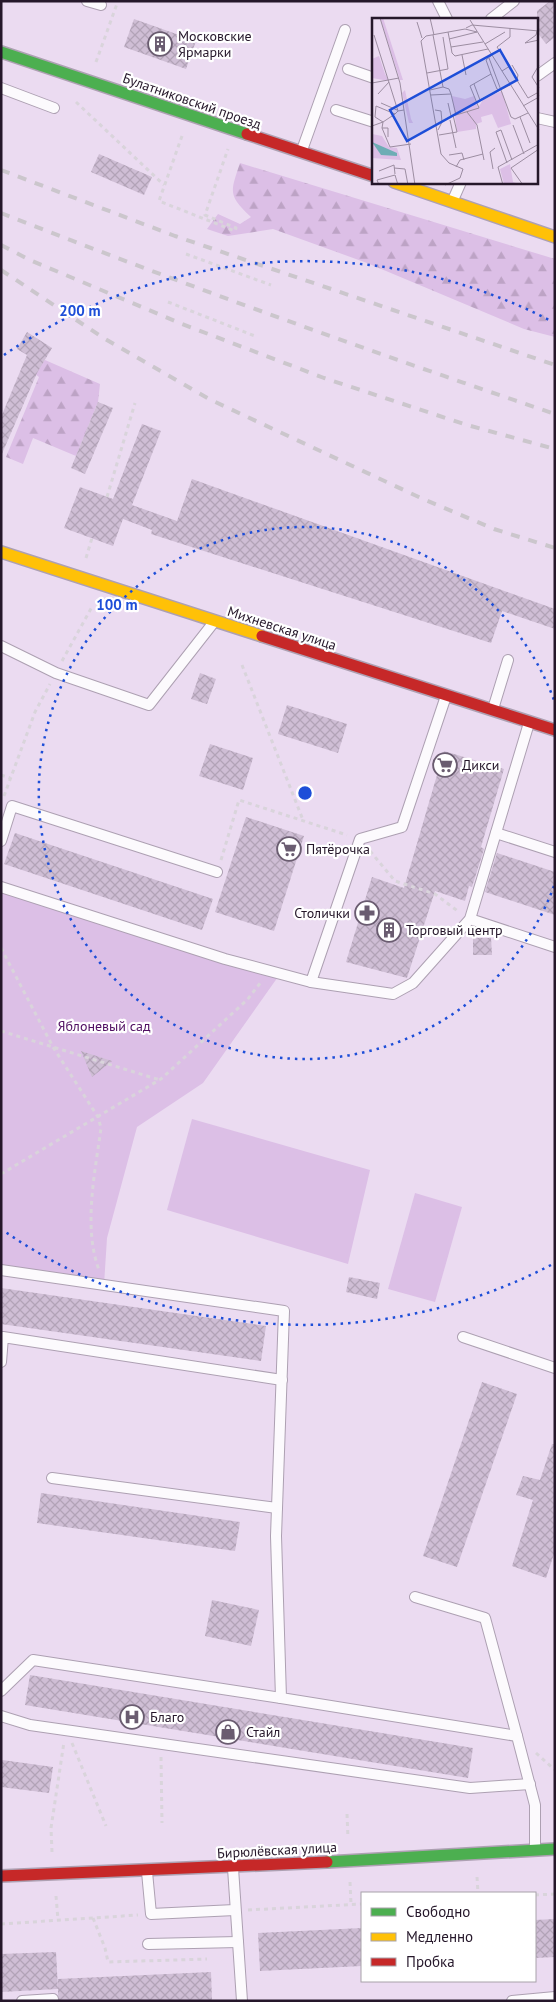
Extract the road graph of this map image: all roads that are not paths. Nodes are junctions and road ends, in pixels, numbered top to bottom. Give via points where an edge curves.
1 (87, 1) edge
2 (438, 1) edge
3 (514, 1) edge
4 (101, 6) dead end
5 (446, 18) edge
6 (493, 18) edge
7 (344, 30) dead end
8 (1, 52) edge
9 (555, 63) edge
10 (348, 69) dead end
11 (538, 75) edge
12 (372, 77) edge
13 (1, 88) edge
14 (54, 108) dead end
15 (336, 110) dead end
16 (538, 118) edge
17 (372, 121) edge
18 (555, 122) edge
19 (301, 154) junction
20 (372, 175) edge
21 (400, 184) edge
22 (459, 184) edge
23 (453, 201) junction
24 (555, 236) edge
25 (1, 552) edge
26 (214, 622) junction
27 (1, 646) edge
28 (508, 660) dead end
29 (446, 695) junction
30 (493, 710) junction
31 (529, 722) junction
32 (555, 730) edge
33 (496, 833) junction
34 (1, 841) edge
35 (555, 852) edge
36 (217, 872) road end
37 (1, 887) edge
38 (470, 919) junction
39 (555, 947) edge
40 (310, 982) junction
41 (1, 1270) edge
42 (463, 1337) dead end
43 (1, 1362) edge
44 (555, 1368) edge
45 (282, 1380) junction
46 (52, 1478) dead end
47 (277, 1508) junction
48 (415, 1597) dead end
49 (1, 1691) edge
50 (281, 1698) junction
51 (1, 1716) edge
52 (516, 1736) junction
53 (530, 1784) junction
54 (555, 1850) edge
55 (535, 1851) junction
56 (232, 1867) junction
57 (147, 1871) junction
58 (1, 1876) edge
59 (235, 1910) junction
60 (238, 1942) junction
61 (148, 1944) dead end
62 (555, 1997) edge
63 (53, 1999) dead end
64 (22, 2001) edge
65 (242, 2001) edge
66 (512, 2001) edge

1 - 4 lane
2 - 5 lane
3 - 6 lane
7 - 19 lane
8 - 19 street, Булатниковский проезд
9 - 11 lane
10 - 12 lane
13 - 14 lane
15 - 17 lane
16 - 18 lane
19 - 20 street, Булатниковский проезд
21 - 23 street
22 - 23 lane
23 - 24 street
25 - 26 street, Михневская улица
26 - 27 lane via 149,705 56,673
26 - 29 street, Михневская улица
28 - 30 lane
29 - 30 street, Михневская улица
29 - 40 lane via 402,827 360,839
30 - 31 street, Михневская улица
31 - 32 street, Михневская улица
31 - 33 lane
33 - 35 lane
33 - 38 lane
34 - 36 lane via 12,806
37 - 40 lane via 268,972
38 - 39 lane
38 - 40 lane via 414,984 393,994
41 - 45 lane via 284,1312
42 - 44 lane
43 - 45 lane via 3,1337
45 - 47 lane
46 - 47 lane
47 - 50 lane
48 - 52 lane via 485,1618
49 - 50 lane via 33,1660
50 - 52 lane
51 - 53 lane via 30,1725 470,1788
52 - 53 lane
53 - 55 lane via 535,1805
54 - 55 street, Бирюлёвская улица
55 - 56 street, Бирюлёвская улица
56 - 57 street, Бирюлёвская улица
56 - 59 lane
57 - 58 street, Бирюлёвская улица
57 - 59 lane via 151,1914
59 - 60 lane
60 - 61 lane
60 - 65 lane
62 - 66 lane
63 - 64 lane

